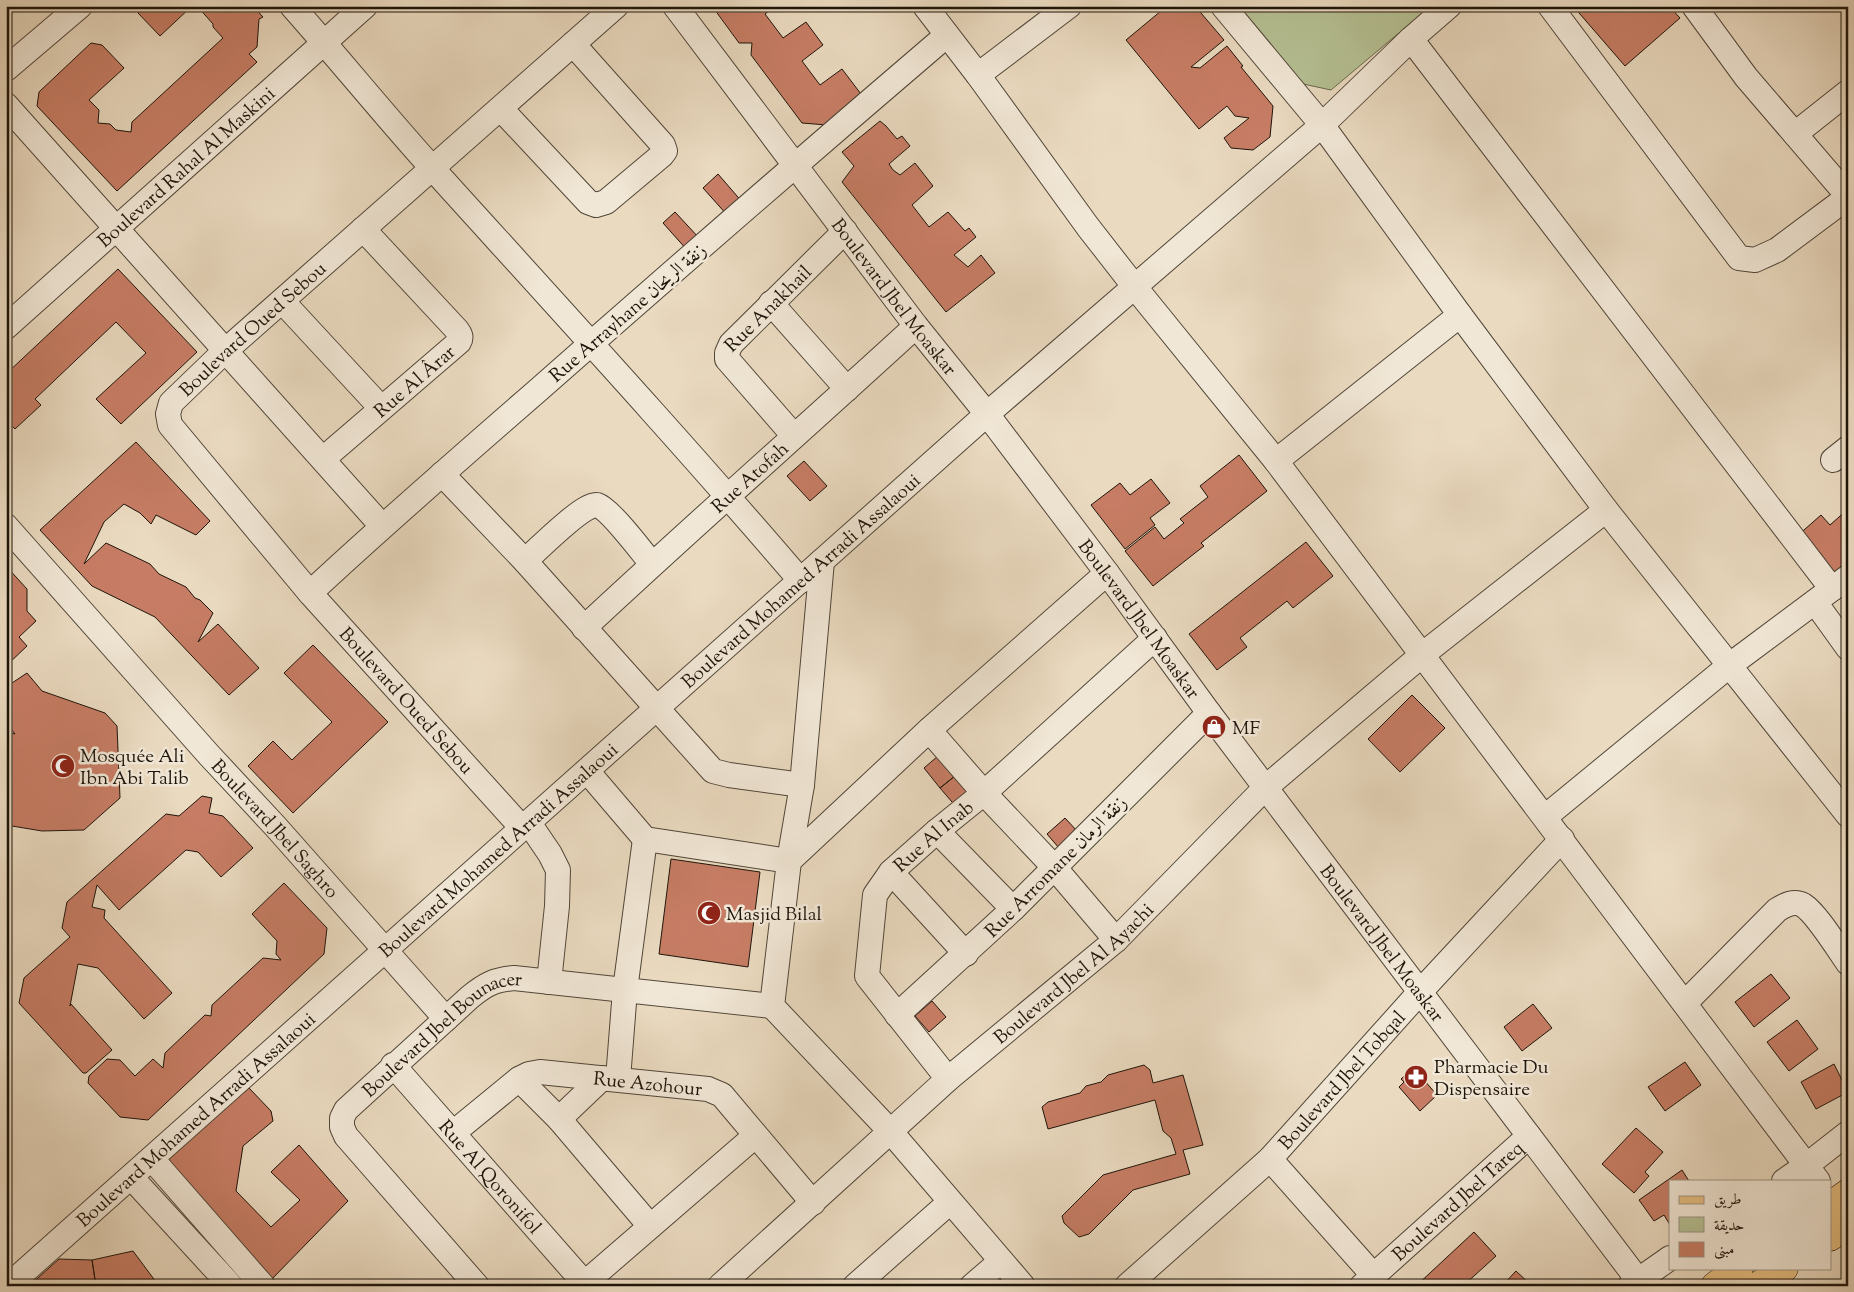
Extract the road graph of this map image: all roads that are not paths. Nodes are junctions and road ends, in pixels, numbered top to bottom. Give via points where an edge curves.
1 (80, 6) edge
2 (292, 6) edge
3 (365, 6) edge
4 (616, 6) edge
5 (675, 6) edge
6 (925, 6) edge
7 (1069, 6) edge
8 (1223, 6) edge
9 (1449, 6) edge
10 (1550, 6) edge
11 (1699, 8) edge
12 (947, 35) junction
13 (1411, 39) junction
14 (324, 42) junction
15 (573, 44) junction
16 (6, 69) edge
17 (978, 75) junction
18 (1848, 92) edge
19 (6, 105) edge
20 (501, 109) junction
21 (1322, 125) junction
22 (1795, 134) junction
23 (795, 165) junction
24 (431, 168) junction
25 (1848, 196) edge
26 (115, 229) junction
27 (363, 229) junction
28 (845, 231) junction
29 (1134, 286) junction
30 (283, 302) junction
31 (771, 303) junction
32 (1460, 315) junction
33 (916, 326) junction
34 (6, 327) edge
35 (592, 342) junction
36 (225, 351) junction
37 (847, 389) junction
38 (381, 408) junction
39 (987, 414) junction
40 (794, 436) junction
41 (323, 459) junction
42 (1276, 461) junction
43 (442, 474) junction
44 (728, 495) junction
45 (1606, 510) junction
46 (6, 526) edge
47 (382, 526) junction
48 (525, 561) junction
49 (822, 561) junction
50 (652, 564) junction
51 (1107, 573) junction
52 (801, 581) junction
53 (1831, 589) edge
54 (310, 593) junction
55 (584, 628) junction
56 (1155, 638) junction
57 (1848, 648) edge
58 (1422, 655) junction
59 (1730, 665) junction
60 (656, 708) junction
61 (1209, 713) junction
62 (929, 730) junction
63 (587, 771) junction
64 (802, 785) junction
65 (1266, 787) junction
66 (984, 793) junction
67 (1848, 815) edge
68 (1545, 817) junction
69 (526, 826) junction
70 (937, 831) junction
71 (645, 839) junction
72 (1562, 839) junction
73 (788, 861) junction
74 (1054, 867) junction
75 (891, 872) junction
76 (1013, 909) junction
77 (1116, 940) junction
78 (385, 949) junction
79 (966, 954) junction
80 (1848, 962) edge
81 (549, 982) junction
82 (624, 990) junction
83 (1419, 993) junction
84 (1684, 1003) junction
85 (772, 1006) junction
86 (898, 1016) junction
87 (446, 1019) junction
88 (393, 1066) junction
89 (519, 1079) junction
90 (610, 1079) junction
91 (948, 1079) junction
92 (559, 1119) junction
93 (453, 1132) junction
94 (891, 1132) junction
95 (1848, 1133) edge
96 (755, 1136) junction
97 (1529, 1136) junction
98 (152, 1159) junction
99 (1270, 1159) junction
100 (1813, 1173) edge
101 (131, 1177) junction
102 (1788, 1180) edge
103 (950, 1202) junction
104 (813, 1203) junction
105 (1838, 1205) edge
106 (650, 1226) junction
107 (1832, 1228) edge
108 (1669, 1259) edge
109 (1001, 1260) junction
110 (1736, 1270) edge
111 (1781, 1270) edge
112 (1368, 1281) edge
113 (1634, 1283) edge
114 (586, 1284) edge
115 (8, 1286) edge
116 (231, 1286) edge
117 (263, 1286) edge
118 (477, 1286) edge
119 (720, 1286) edge
120 (855, 1286) edge
121 (972, 1286) edge
122 (1022, 1286) edge
123 (1127, 1286) edge
124 (1715, 1286) edge
125 (1758, 1286) edge

1 - 16 street
2 - 14 street
3 - 14 street, Boulevard Rahal Al Maskini
4 - 15 street, Boulevard Oued Sebou
5 - 23 street, Boulevard Jbel Moaskar
6 - 12 street
7 - 17 street
8 - 21 street
9 - 13 street, Boulevard Mohamed Arradi Assalaoui
10 - 25 street via 1739,258 1755,260 1777,250
11 - 22 street via 1746,77
12 - 17 street
12 - 23 street, Rue Arrayhane زنقة الريحان
13 - 21 street, Boulevard Mohamed Arradi Assalaoui
13 - 53 street
14 - 24 street
14 - 26 street, Boulevard Rahal Al Maskini
15 - 20 street, Boulevard Oued Sebou
15 - 20 street via 663,145 666,151 662,155 606,202 588,202
17 - 29 street
18 - 22 street
19 - 26 street
20 - 24 street, Boulevard Oued Sebou
21 - 29 street, Boulevard Mohamed Arradi Assalaoui
21 - 32 street
22 - 25 street
23 - 28 street, Boulevard Jbel Moaskar
23 - 35 street, Rue Arrayhane زنقة الريحان
24 - 27 street, Boulevard Oued Sebou
24 - 35 street
26 - 34 street, Boulevard Rahal Al Maskini
26 - 36 street
27 - 30 street, Boulevard Oued Sebou
27 - 38 street, Rue Al Ârar via 460,335 459,342
28 - 31 street, Rue Anakhail
28 - 33 street, Boulevard Jbel Moaskar
29 - 39 street, Boulevard Mohamed Arradi Assalaoui
29 - 42 street
30 - 36 street, Boulevard Oued Sebou
30 - 38 street
31 - 37 street
31 - 40 street, Rue Anakhail via 731,344 726,356
32 - 42 street
32 - 45 street
33 - 37 street, Rue Atofah
33 - 39 street, Boulevard Jbel Moaskar
35 - 43 street, Rue Arrayhane زنقة الريحان
35 - 44 street
36 - 41 street
36 - 54 street, Boulevard Oued Sebou via 171,403 168,414 170,426
37 - 40 street, Rue Atofah
38 - 41 street, Rue Al Ârar
39 - 49 street, Boulevard Mohamed Arradi Assalaoui
39 - 51 street, Boulevard Jbel Moaskar
40 - 44 street, Rue Atofah
41 - 47 street
42 - 58 street
43 - 47 street, Rue Arrayhane زنقة الريحان
43 - 48 street
44 - 50 street, Rue Atofah
44 - 52 street
45 - 58 street, Boulevard Jbel Al Ayachi
45 - 59 street
46 - 78 street, Boulevard Jbel Saghro
47 - 54 street, Rue Arrayhane زنقة الريحان
48 - 50 street via 578,514 594,505 608,512
48 - 55 street
49 - 52 street, Boulevard Mohamed Arradi Assalaoui
49 - 64 street
50 - 55 street, Rue Atofah
51 - 56 street, Boulevard Jbel Moaskar
51 - 62 street
52 - 60 street, Boulevard Mohamed Arradi Assalaoui
53 - 57 street
53 - 59 street
54 - 69 street, Boulevard Oued Sebou
55 - 60 street
56 - 61 street, Boulevard Jbel Moaskar
56 - 66 street, Rue Al Inab
58 - 65 street, Boulevard Jbel Al Ayachi
58 - 68 street
59 - 67 street
59 - 68 street
60 - 63 street, Boulevard Mohamed Arradi Assalaoui
60 - 64 street via 713,771
61 - 65 street, Boulevard Jbel Moaskar
61 - 74 street, Rue Arromane زنقة الرمان
62 - 66 street
62 - 73 street
63 - 69 street, Boulevard Mohamed Arradi Assalaoui
63 - 71 street
64 - 73 street
65 - 77 street, Boulevard Jbel Al Ayachi
65 - 83 street, Boulevard Jbel Moaskar
66 - 70 street, Rue Al Inab
66 - 74 street
68 - 72 street
69 - 78 street, Boulevard Mohamed Arradi Assalaoui
69 - 81 street, Boulevard Oued Sebou via 550,854 558,870
70 - 75 street, Rue Al Inab
70 - 76 street
71 - 73 street
71 - 82 street
72 - 83 street, Boulevard Jbel Tobqal
72 - 84 street
73 - 85 street
74 - 76 street, Rue Arromane زنقة الرمان
74 - 77 street
75 - 79 street
75 - 86 street, Rue Al Inab via 875,895 867,976
76 - 79 street, Rue Arromane زنقة الرمان
77 - 91 street, Boulevard Jbel Al Ayachi
78 - 87 street, Boulevard Jbel Saghro
78 - 98 street, Boulevard Mohamed Arradi Assalaoui
79 - 86 street, Rue Arromane زنقة الرمان
80 - 84 street via 1811,912 1802,904 1788,903 1777,910
81 - 82 street, Boulevard Jbel Bounacer
81 - 87 street, Boulevard Jbel Bounacer via 514,978 495,980
82 - 85 street, Boulevard Jbel Bounacer
82 - 90 street
83 - 97 street, Boulevard Jbel Moaskar
83 - 99 street, Boulevard Jbel Tobqal
84 - 100 street
85 - 94 street
86 - 91 street, Rue Al Inab
87 - 88 street, Boulevard Jbel Bounacer
88 - 93 street, Rue Al Qoronifol
88 - 118 street, Boulevard Jbel Bounacer via 346,1110 342,1127 346,1136
89 - 90 street, Rue Azohour via 540,1072
89 - 92 street
89 - 93 street, Rue Azohour
90 - 92 street
90 - 96 street, Rue Azohour via 708,1090 722,1095
91 - 94 street, Boulevard Jbel Al Ayachi
92 - 106 street
93 - 114 street, Rue Al Qoronifol
94 - 103 street
94 - 104 street, Boulevard Jbel Al Ayachi
95 - 100 street
96 - 104 street, Rue Azohour
96 - 106 street
97 - 112 street, Boulevard Jbel Tareq
97 - 113 street, Boulevard Jbel Moaskar
98 - 101 street, Boulevard Mohamed Arradi Assalaoui
98 - 117 street
99 - 112 street
99 - 123 street, Boulevard Jbel Tobqal
100 - 102 street
101 - 115 street, Boulevard Mohamed Arradi Assalaoui
101 - 116 street
103 - 109 street
103 - 120 street
104 - 119 street, Boulevard Jbel Al Ayachi
105 - 107 main road
106 - 114 street
108 - 113 street
109 - 121 street
109 - 122 street
110 - 124 main road
111 - 125 main road

